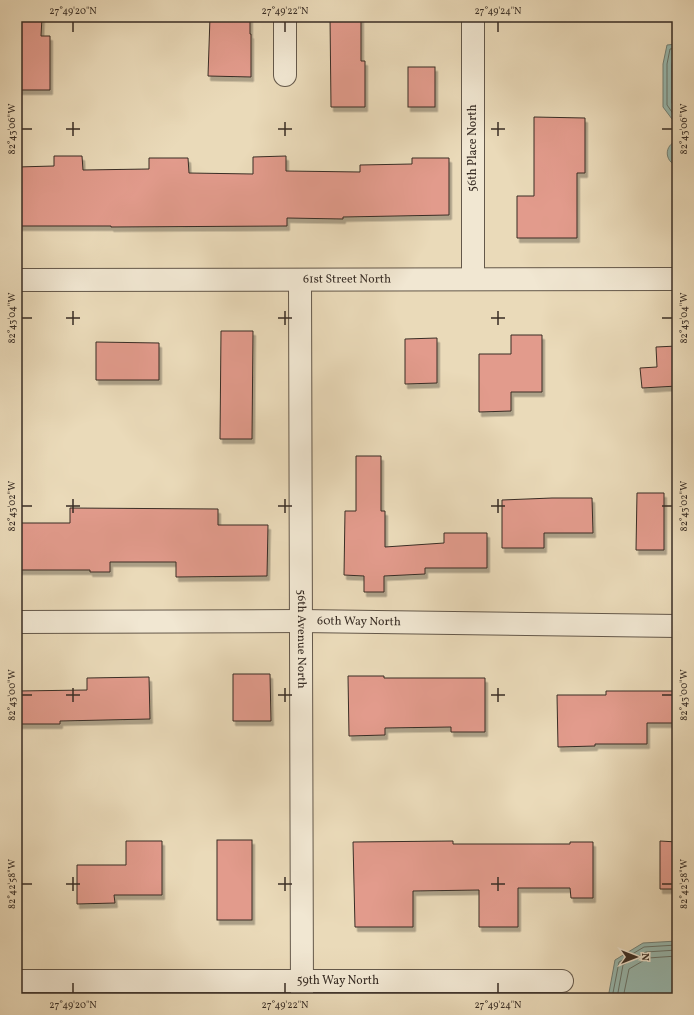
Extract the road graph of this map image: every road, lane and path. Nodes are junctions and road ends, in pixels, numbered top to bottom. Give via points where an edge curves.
1 (285, 17) edge
2 (473, 17) edge
3 (285, 75) dead end
4 (473, 279) junction
5 (677, 279) edge
6 (17, 280) edge
7 (300, 280) junction
8 (301, 621) junction
9 (17, 622) edge
10 (677, 626) edge
11 (17, 981) edge
12 (562, 981) dead end
13 (302, 989) edge

1 - 3 street
2 - 4 street, 56th Place North
4 - 5 street, 61st Street North
4 - 7 street, 61st Street North
6 - 7 street, 61st Street North
7 - 8 street, 56th Avenue North
8 - 9 street, 60th Way North
8 - 10 street, 60th Way North
8 - 13 street, 56th Avenue North
11 - 13 street, 59th Way North
12 - 13 street, 59th Way North

